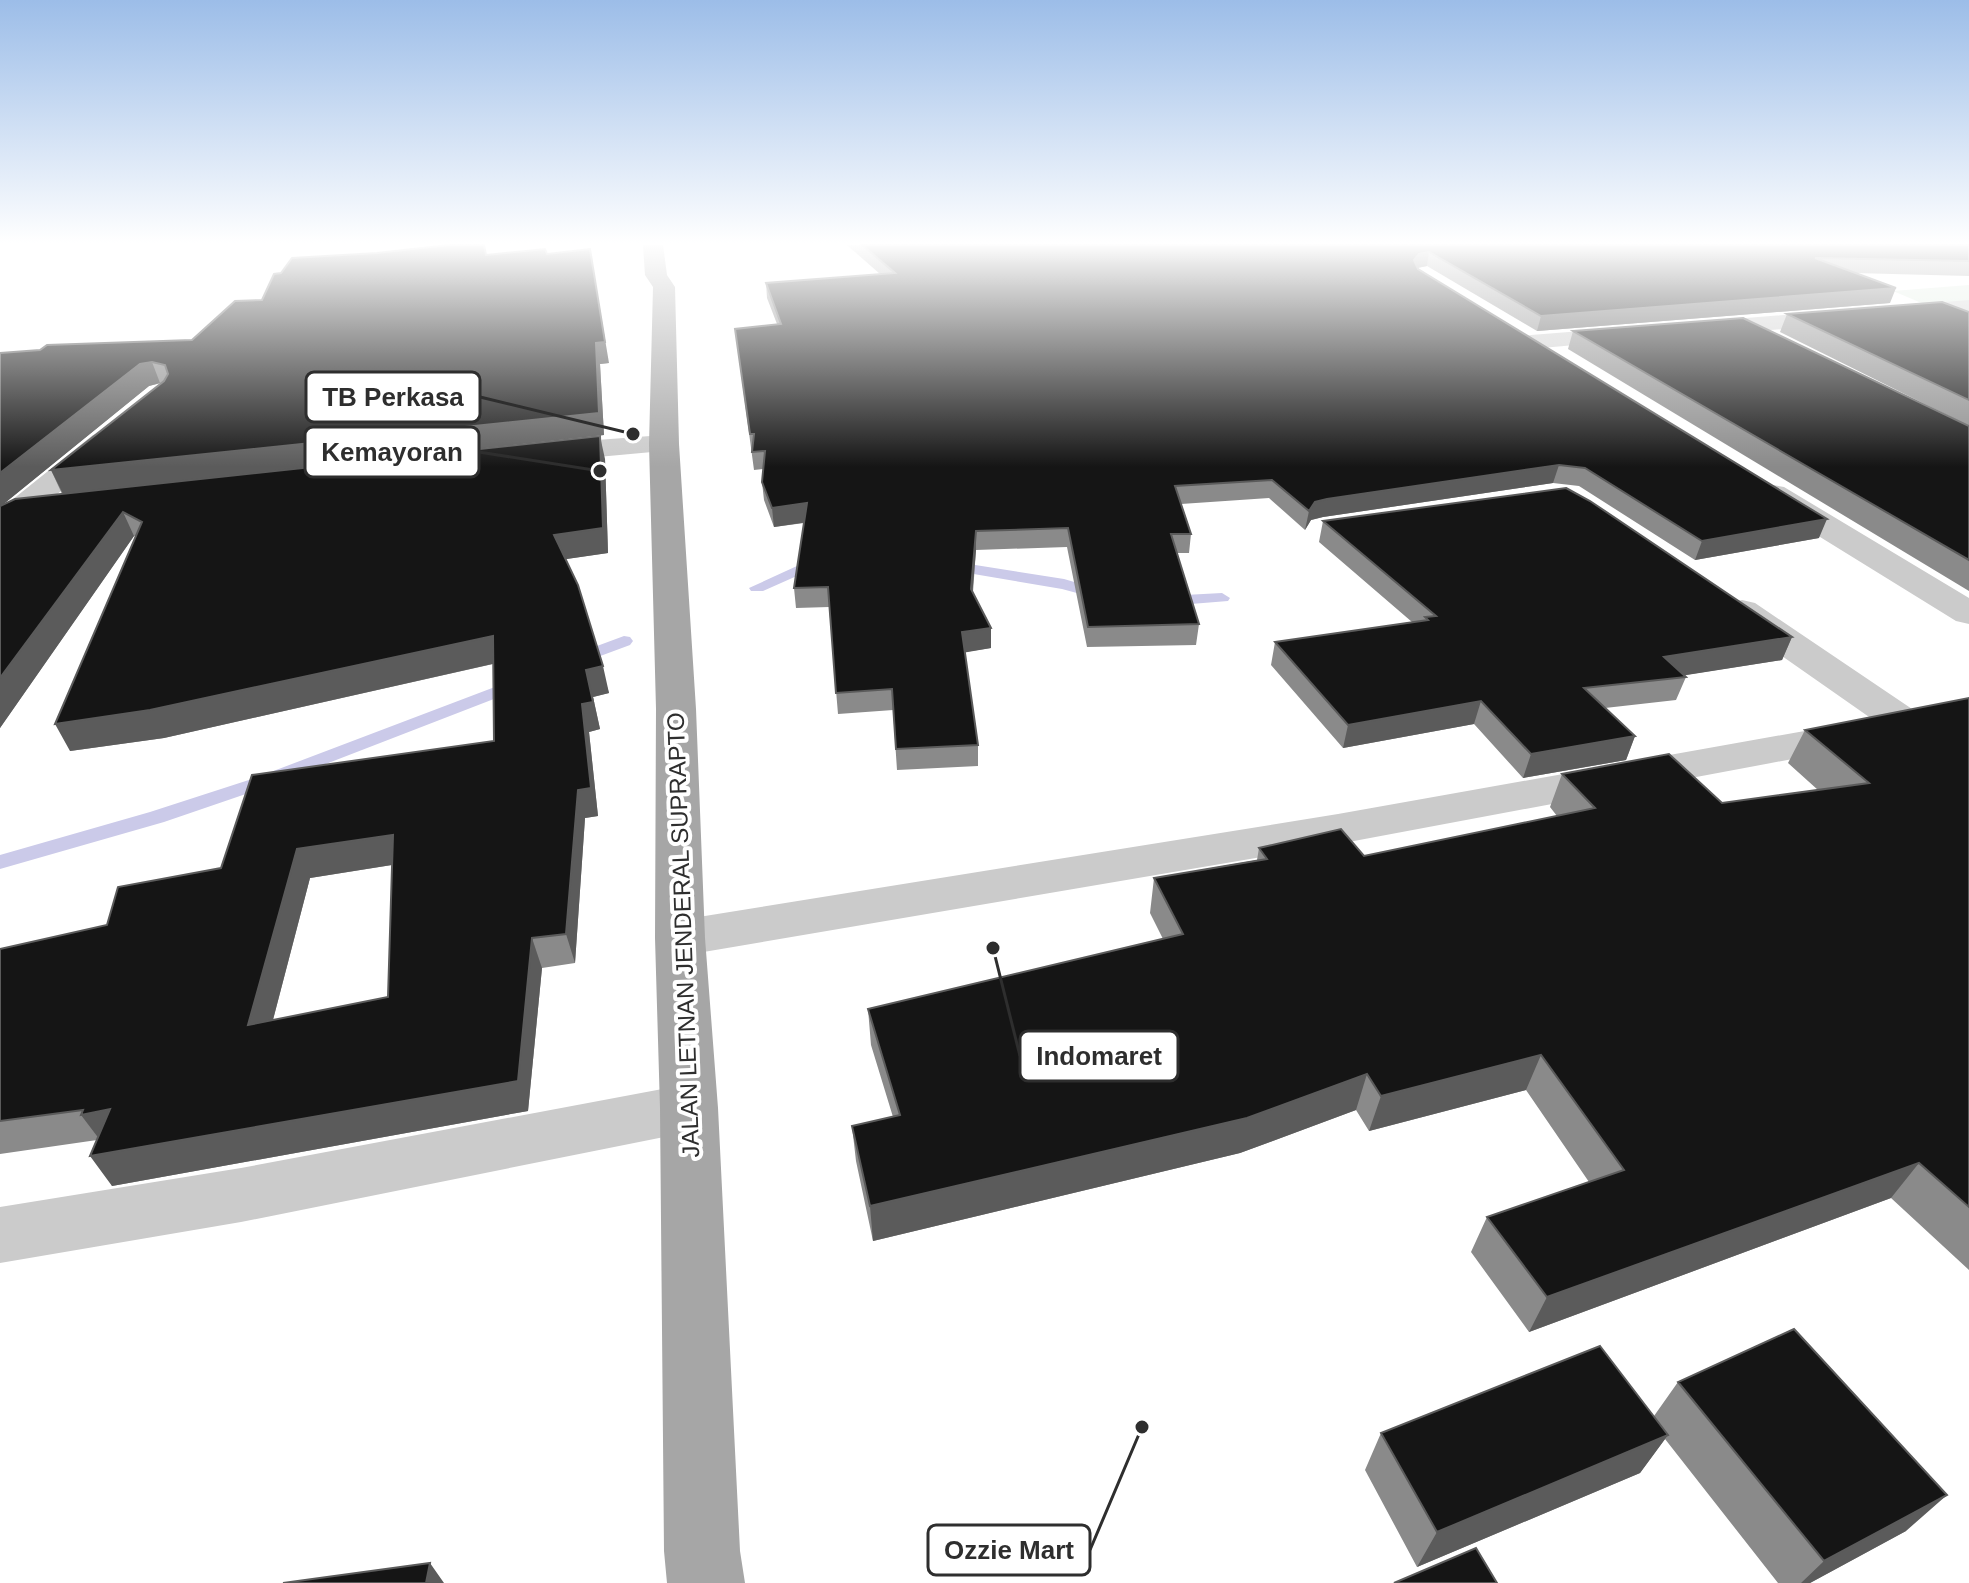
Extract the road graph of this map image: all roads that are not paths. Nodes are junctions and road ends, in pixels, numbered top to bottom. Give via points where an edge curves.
1 (665, 319) edge
2 (1816, 319) edge
3 (1740, 325) junction
4 (1504, 326) edge
5 (1531, 342) junction
6 (1781, 346) edge
7 (1570, 367) edge
8 (125, 423) edge
9 (664, 444) junction
10 (514, 456) edge
11 (1750, 480) edge
12 (64, 506) edge
13 (9, 518) edge
14 (1714, 592) edge
15 (1969, 613) edge
16 (1969, 714) edge
17 (1911, 727) junction
18 (680, 938) junction
19 (689, 1108) junction
20 (0, 1235) edge
21 (706, 1583) edge

1 - 9 main road, JALAN LETNAN JENDERAL SUPRAPTO
2 - 3 street
3 - 5 street
3 - 6 street
4 - 5 street
5 - 7 street
8 - 13 street
9 - 10 street
9 - 18 main road, JALAN LETNAN JENDERAL SUPRAPTO
11 - 15 street
12 - 13 street
14 - 17 street
16 - 17 street
17 - 18 street
18 - 19 main road, JALAN LETNAN JENDERAL SUPRAPTO
19 - 20 street via 241,1195
19 - 21 main road, JALAN LETNAN JENDERAL SUPRAPTO

